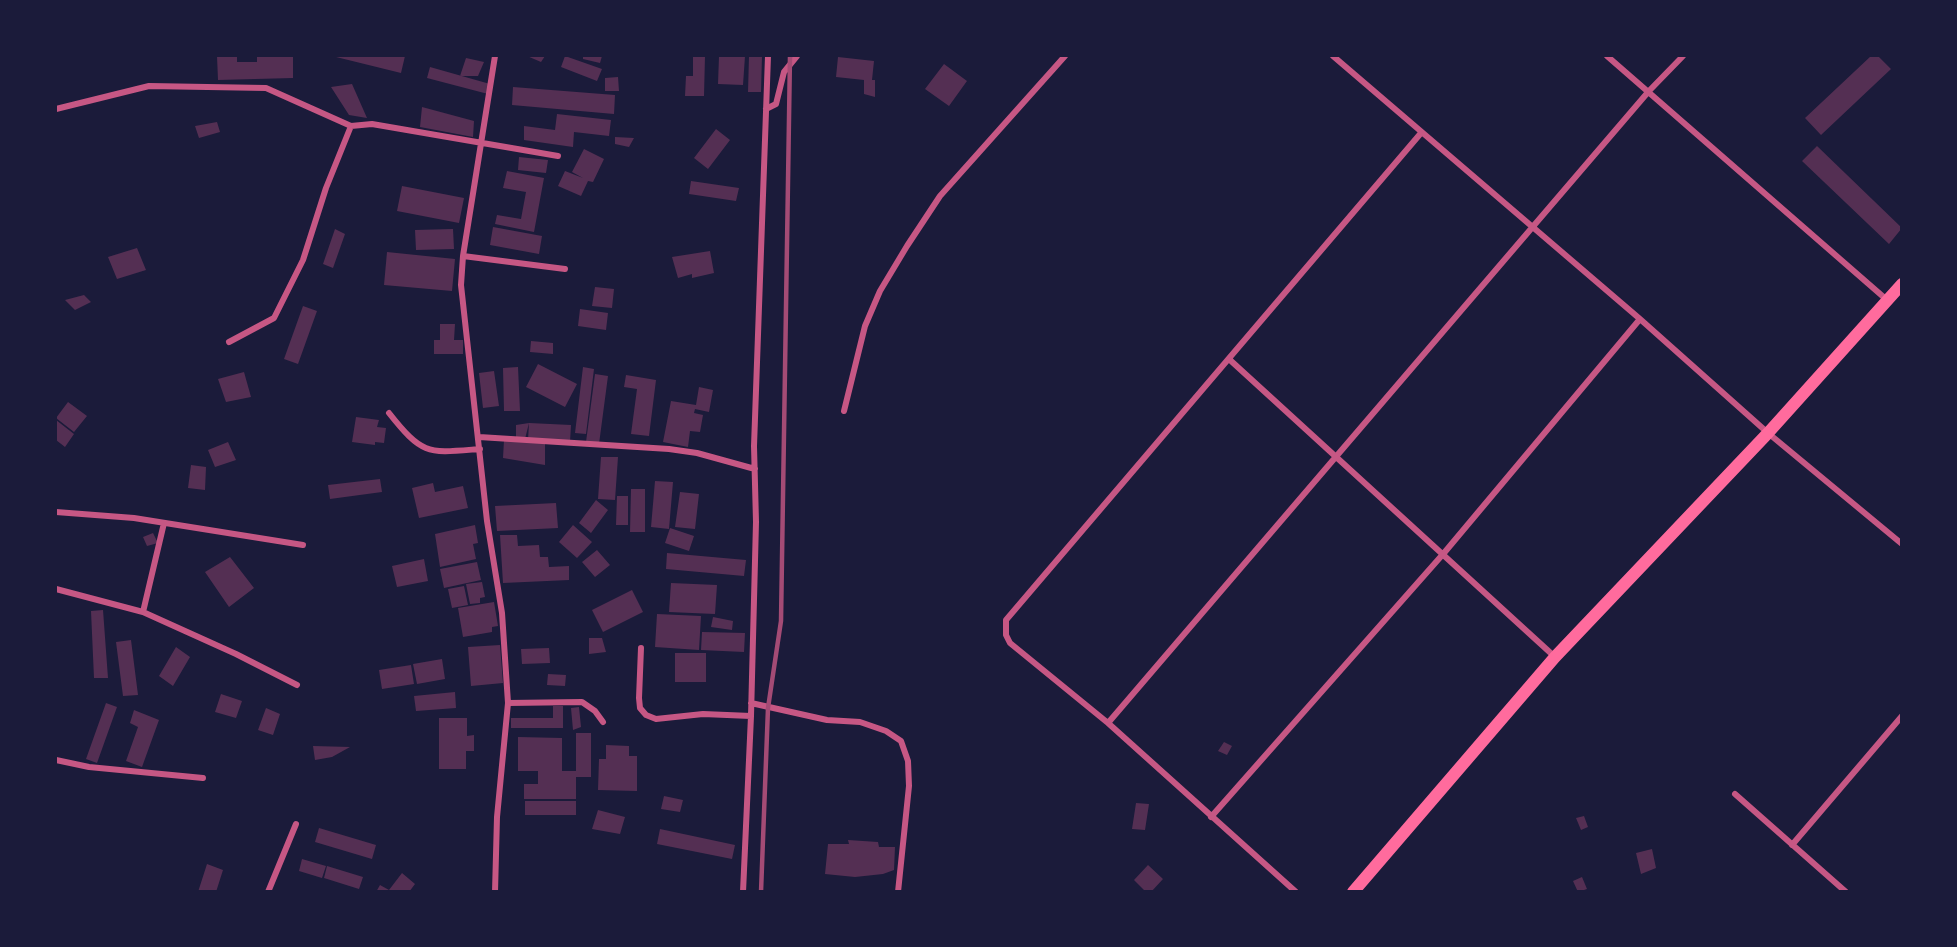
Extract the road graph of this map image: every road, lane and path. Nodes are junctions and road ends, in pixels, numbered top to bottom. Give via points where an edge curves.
1 (495, 56) edge
2 (768, 56) edge
3 (797, 56) edge
4 (1065, 56) edge
5 (1333, 56) edge
6 (1607, 56) edge
7 (1683, 56) edge
8 (1649, 91) junction
9 (56, 109) edge
10 (766, 109) junction
11 (351, 126) junction
12 (1421, 133) junction
13 (482, 142) junction
14 (558, 156) dead end
15 (1534, 227) junction
16 (463, 256) junction
17 (566, 269) dead end
18 (1902, 284) edge
19 (1887, 300) junction
20 (1640, 319) junction
21 (229, 342) dead end
22 (1230, 360) junction
23 (844, 411) dead end
24 (389, 413) dead end
25 (1768, 433) junction
26 (479, 437) junction
27 (480, 449) junction
28 (1335, 457) junction
29 (755, 469) junction
30 (56, 512) edge
31 (164, 523) junction
32 (1902, 544) edge
33 (303, 545) dead end
34 (1444, 553) junction
35 (56, 589) edge
36 (143, 612) junction
37 (641, 648) dead end
38 (1555, 657) junction
39 (297, 685) dead end
40 (508, 703) junction
41 (751, 703) junction
42 (751, 716) junction
43 (1902, 716) edge
44 (603, 722) dead end
45 (1108, 723) junction
46 (56, 760) edge
47 (203, 778) dead end
48 (1735, 794) dead end
49 (1211, 817) junction
50 (296, 824) dead end
51 (1792, 845) junction
52 (268, 891) edge
53 (495, 891) edge
54 (743, 891) edge
55 (898, 891) edge
56 (1296, 891) edge
57 (1353, 891) edge
58 (1846, 891) edge

1 - 13 street
2 - 10 street
3 - 10 street via 784,72 776,104
4 - 23 street via 940,196 907,246 865,326
5 - 12 street
6 - 8 street
7 - 8 street
8 - 15 street
8 - 19 street
9 - 11 street via 149,86 266,88
10 - 29 street
11 - 13 street via 372,124
11 - 21 street via 303,260 273,318
12 - 15 street
12 - 22 street
13 - 14 street
13 - 16 street
15 - 20 street
15 - 28 street
16 - 17 street
16 - 26 street via 461,285
18 - 19 main road
19 - 25 main road
20 - 25 street
20 - 34 street
22 - 28 street
22 - 45 street via 1006,620 1010,643
24 - 27 street via 419,447 442,452
25 - 32 street
25 - 38 main road
26 - 27 street
26 - 29 street via 669,449
27 - 40 street via 502,613
28 - 34 street
28 - 45 street
29 - 41 street
30 - 31 street
31 - 33 street
31 - 36 street
34 - 38 street
34 - 49 street
35 - 36 street
36 - 39 street
37 - 42 street via 639,698 646,715 656,719 703,714
38 - 57 main road
40 - 44 street via 582,702 596,711
40 - 53 street via 497,818
41 - 42 street
41 - 55 street via 827,720 860,722 901,741 908,761 909,786
42 - 54 street
43 - 51 street
45 - 49 street
46 - 47 street
48 - 51 street
49 - 56 street
50 - 52 street
51 - 58 street

